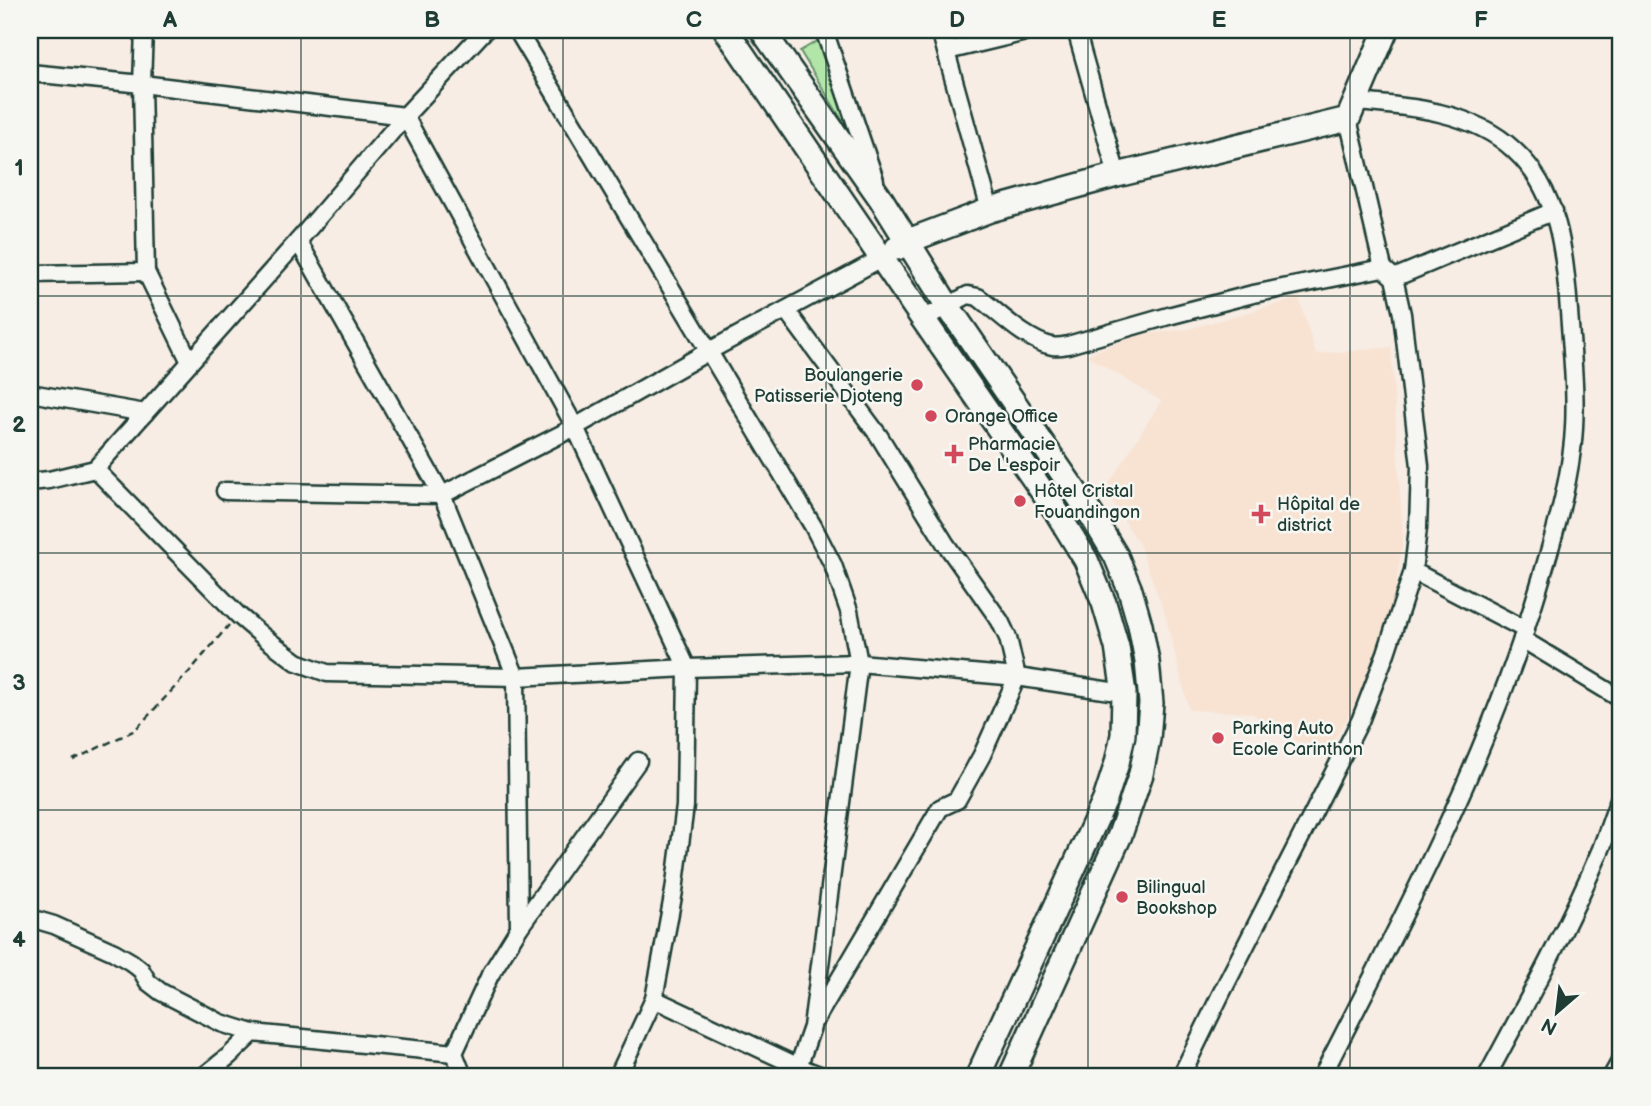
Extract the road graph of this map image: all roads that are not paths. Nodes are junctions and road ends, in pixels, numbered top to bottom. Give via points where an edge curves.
1 (144, 30) edge
2 (485, 30) edge
3 (517, 30) edge
4 (726, 30) edge
5 (762, 30) edge
6 (824, 30) edge
7 (940, 30) edge
8 (1034, 30) edge
9 (1076, 30) edge
10 (1386, 30) edge
11 (947, 51) junction
12 (30, 73) edge
13 (142, 84) junction
14 (1352, 110) junction
15 (405, 116) junction
16 (1117, 175) junction
17 (881, 199) junction
18 (990, 210) junction
19 (1554, 211) junction
20 (298, 241) junction
21 (908, 241) junction
22 (882, 258) junction
23 (146, 272) junction
24 (1389, 273) junction
25 (30, 274) edge
26 (947, 305) junction
27 (786, 310) junction
28 (923, 319) junction
29 (709, 351) junction
30 (190, 362) junction
31 (30, 393) edge
32 (145, 413) junction
33 (575, 427) junction
34 (95, 469) junction
35 (30, 482) edge
36 (225, 491) dead end
37 (442, 495) junction
38 (1413, 571) junction
39 (1524, 634) junction
40 (859, 663) junction
41 (687, 668) junction
42 (516, 677) junction
43 (1017, 677) junction
44 (1124, 693) junction
45 (1621, 699) edge
46 (1123, 735) junction
47 (1148, 739) junction
48 (638, 761) dead end
49 (1621, 794) edge
50 (30, 918) edge
51 (519, 928) junction
52 (654, 999) junction
53 (812, 1027) junction
54 (253, 1033) junction
55 (454, 1053) junction
56 (1621, 1060) edge
57 (797, 1072) edge
58 (204, 1076) edge
59 (463, 1076) edge
60 (618, 1076) edge
61 (822, 1076) edge
62 (978, 1076) edge
63 (1011, 1076) edge
64 (1181, 1076) edge
65 (1322, 1076) edge
66 (1487, 1076) edge
67 (1612, 1076) edge

1 - 13 street
2 - 15 street
3 - 29 street
4 - 22 main road
5 - 17 main road
6 - 17 street
7 - 11 street
8 - 11 street
9 - 16 street
10 - 14 main road
11 - 18 street
12 - 13 street
13 - 15 street
13 - 23 street
14 - 16 main road
14 - 19 street via 1404,106 1483,128 1514,149 1540,180
14 - 24 street
15 - 20 street
15 - 33 street
16 - 18 main road
17 - 21 main road
18 - 21 main road
19 - 24 street
19 - 39 street via 1567,277 1572,449 1559,519
20 - 30 street
20 - 37 street
21 - 22 main road
21 - 26 main road
22 - 27 street
22 - 28 main road
23 - 25 street
23 - 30 street
24 - 26 street via 1254,294 1061,346 1032,338 978,297 968,295
24 - 38 street via 1402,314 1420,466
26 - 28 street
26 - 47 main road via 1116,556 1130,590 1147,661
27 - 29 street
27 - 43 street via 879,436 1000,621 1009,638
28 - 44 main road via 1086,560 1117,647
29 - 33 street
29 - 40 street via 833,565 849,611
30 - 32 street
31 - 32 street
32 - 34 street
33 - 37 street
33 - 41 street
34 - 35 street
34 - 42 street via 238,615 297,662 327,673
36 - 37 street
37 - 42 street
38 - 39 street
38 - 64 street via 1360,721
39 - 45 street
39 - 65 street via 1470,776
40 - 41 street
40 - 43 street
40 - 53 street
41 - 42 street
41 - 52 street via 685,806
42 - 51 street
43 - 44 street
43 - 53 street via 957,800 940,808
44 - 46 main road
46 - 47 main road
46 - 62 main road via 1105,800
47 - 63 main road via 1120,835
48 - 51 street
49 - 66 street via 1563,931
50 - 54 street via 114,952 141,970 161,992 221,1023
51 - 55 street via 490,975
52 - 57 street
52 - 60 street
53 - 57 street
54 - 55 street
54 - 58 street
55 - 59 street
56 - 67 street
57 - 61 street

